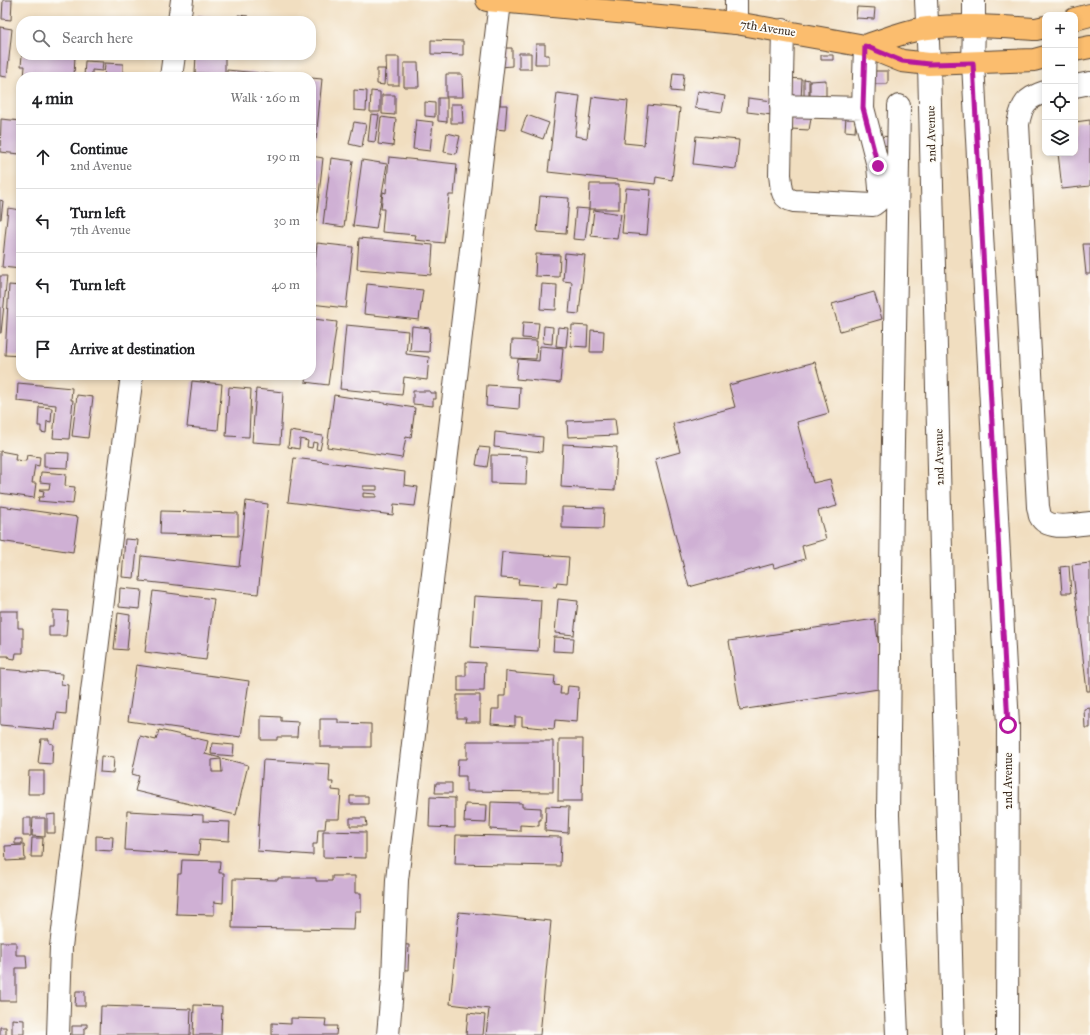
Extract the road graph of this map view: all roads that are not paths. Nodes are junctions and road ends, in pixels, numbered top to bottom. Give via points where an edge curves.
1 (182, 0) edge
2 (736, 0) edge
3 (926, 0) edge
4 (974, 0) edge
5 (494, 1) edge
6 (1090, 15) edge
7 (180, 16) edge
8 (1078, 18) edge
9 (736, 23) junction
10 (974, 26) junction
11 (927, 28) junction
12 (1042, 28) edge
13 (783, 30) junction
14 (865, 46) junction
15 (1090, 46) edge
16 (1078, 49) edge
17 (1042, 58) edge
18 (174, 60) edge
19 (973, 63) junction
20 (929, 64) junction
21 (172, 72) edge
22 (1090, 83) edge
23 (1078, 85) edge
24 (1042, 93) edge
25 (781, 106) junction
26 (899, 106) dead end
27 (863, 108) junction
28 (889, 198) junction
29 (131, 380) edge
30 (1090, 523) edge
31 (58, 1035) edge
32 (388, 1035) edge
33 (897, 1035) edge
34 (953, 1035) edge
35 (1007, 1035) edge

1 - 7 street
2 - 9 street
3 - 11 street, 2nd Avenue
4 - 10 street, 2nd Avenue
5 - 9 main road, 7th Avenue
5 - 32 street via 397,880
6 - 8 main road
9 - 13 main road, 7th Avenue
10 - 11 main road
10 - 12 main road
10 - 19 street, 2nd Avenue
11 - 14 main road
11 - 20 street, 2nd Avenue
13 - 14 main road, 7th Avenue
13 - 25 street
14 - 20 main road, 7th Avenue via 902,61
14 - 27 street
15 - 16 main road
17 - 19 main road, 7th Avenue
18 - 21 street
19 - 20 main road, 7th Avenue
19 - 35 street, 2nd Avenue via 1008,725
20 - 34 street, 2nd Avenue
22 - 23 street
24 - 30 street via 1025,102 1020,111 1018,124 1038,507 1041,517 1050,525
25 - 27 street
25 - 28 street via 780,175 783,194 787,199 873,205
26 - 28 street
27 - 28 street
28 - 33 street via 892,498 888,815
29 - 31 street via 61,947

